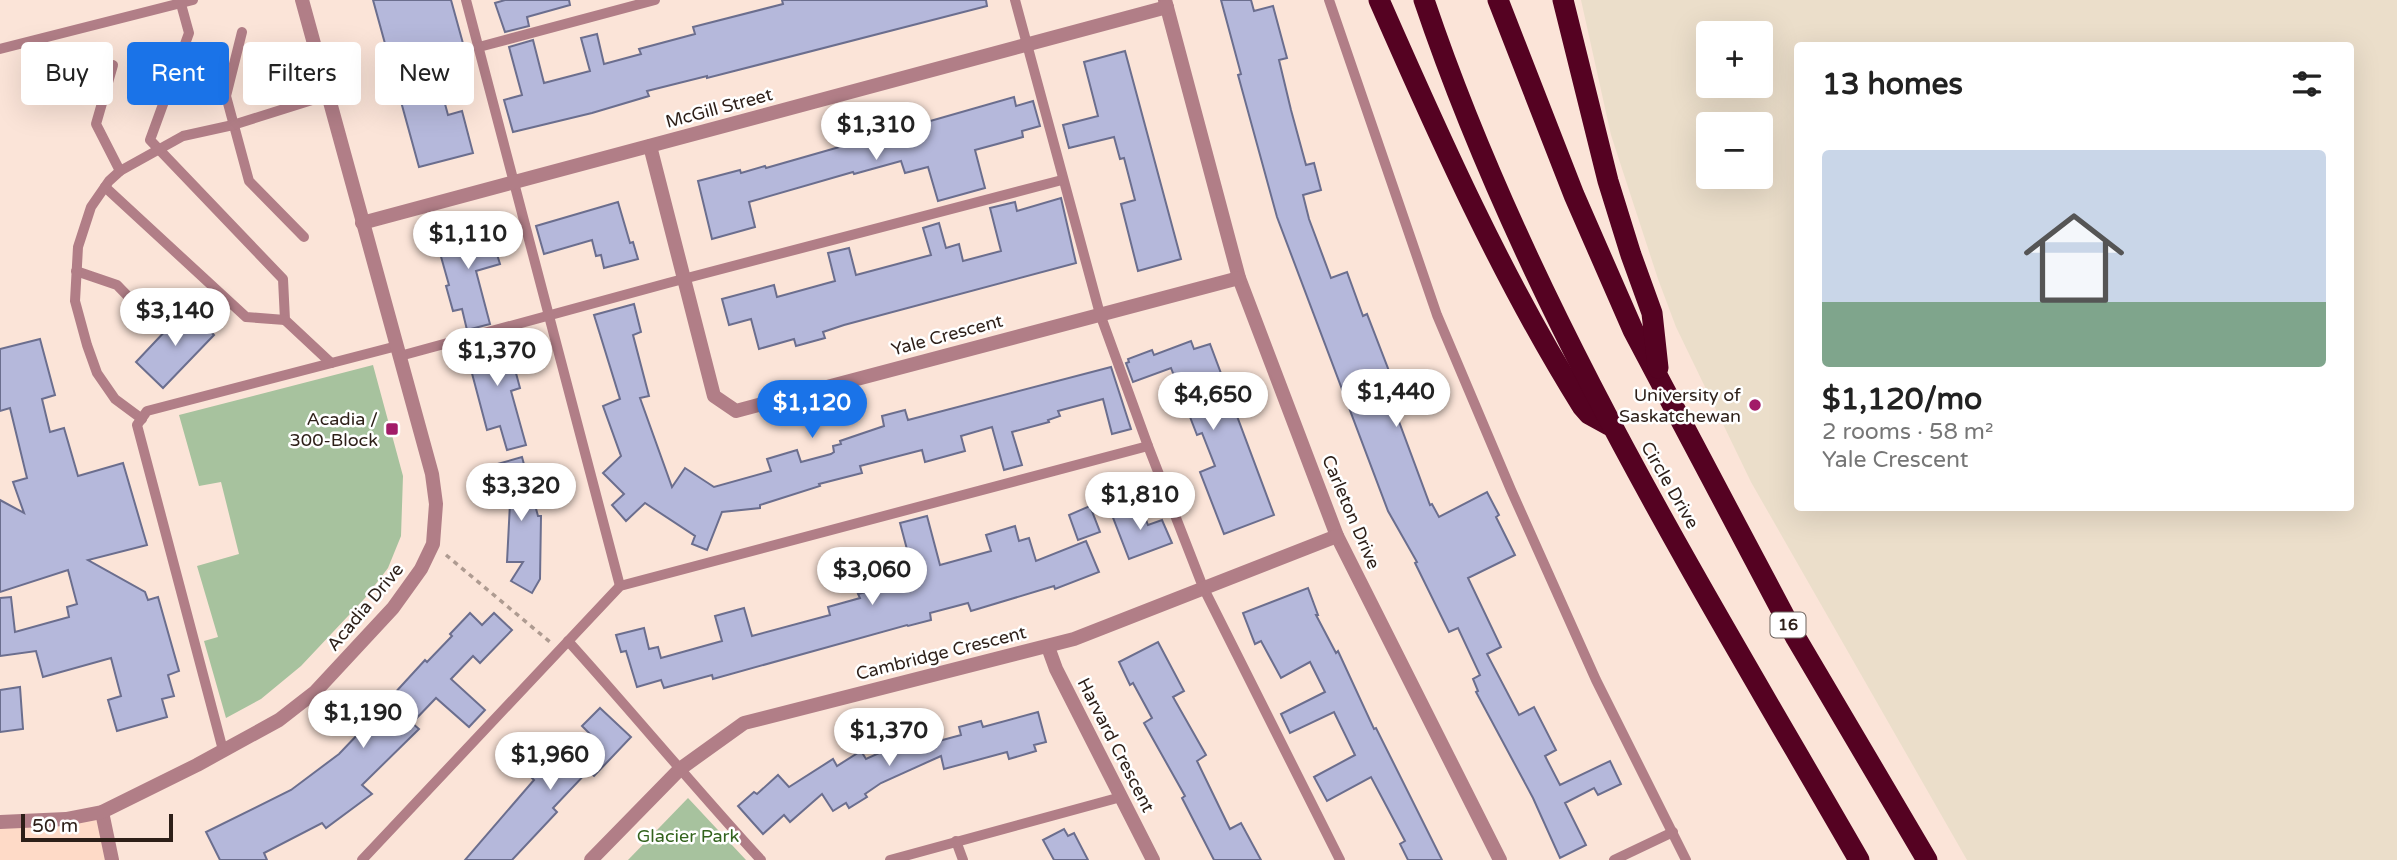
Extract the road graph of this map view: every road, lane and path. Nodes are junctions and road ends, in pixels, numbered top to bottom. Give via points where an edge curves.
1 (193, 0) edge
2 (302, 0) edge
3 (466, 0) edge
4 (655, 0) edge
5 (1015, 0) edge
6 (1329, 0) edge
7 (1380, 0) edge
8 (1424, 0) edge
9 (1498, 0) edge
10 (1563, 0) edge
11 (1166, 3) edge
12 (181, 4) junction
13 (242, 32) dead end
14 (313, 42) edge
15 (1028, 45) junction
16 (479, 47) junction
17 (0, 50) edge
18 (101, 105) edge
19 (296, 105) edge
20 (331, 105) edge
21 (233, 125) junction
22 (650, 146) junction
23 (159, 151) junction
24 (120, 171) junction
25 (1062, 180) junction
26 (515, 181) junction
27 (105, 187) junction
28 (362, 223) junction
29 (304, 237) dead end
30 (76, 271) junction
31 (1239, 278) junction
32 (684, 279) junction
33 (1100, 314) junction
34 (550, 315) junction
35 (151, 320) dead end
36 (285, 320) junction
37 (398, 351) junction
38 (331, 363) junction
39 (1660, 384) junction
40 (142, 419) junction
41 (1611, 426) junction
42 (1148, 446) junction
43 (1336, 536) junction
44 (620, 586) junction
45 (1203, 587) junction
46 (568, 641) junction
47 (1048, 647) junction
48 (223, 750) junction
49 (680, 769) junction
50 (1121, 797) junction
51 (102, 812) junction
52 (0, 822) edge
53 (1672, 832) junction
54 (956, 841) junction
55 (113, 860) edge
56 (362, 860) edge
57 (591, 860) edge
58 (761, 860) edge
59 (890, 860) edge
60 (962, 860) edge
61 (1153, 860) edge
62 (1340, 860) edge
63 (1500, 860) edge
64 (1614, 860) edge
65 (1686, 860) edge
66 (1859, 860) edge
67 (1927, 860) edge

1 - 12 lane
2 - 14 street, Acadia Drive
3 - 16 lane
4 - 16 lane
5 - 15 lane
6 - 53 lane via 1437,315 1596,680
7 - 41 highway via 1464,189 1536,328 1582,406
8 - 41 highway, Circle Drive via 1496,184
9 - 39 highway, Circle Drive / 16 via 1597,250
10 - 39 highway via 1608,181 1652,313
11 - 15 street, McGill Street
11 - 31 street, Carleton Drive
12 - 17 lane
12 - 23 lane via 189,33 150,140
13 - 21 lane via 226,96
15 - 22 street, McGill Street
15 - 25 lane
16 - 26 lane
18 - 24 lane via 96,124
19 - 21 lane
20 - 28 street, Acadia Drive
21 - 23 lane via 183,136
21 - 29 lane via 249,181
22 - 26 street, McGill Street
22 - 32 street, Yale Crescent
23 - 24 lane
23 - 36 lane via 283,279
24 - 27 lane
25 - 32 lane
25 - 33 lane
26 - 28 street, McGill Street
26 - 34 lane
27 - 30 lane via 90,206
27 - 36 lane via 246,317
28 - 37 street, Acadia Drive
30 - 35 lane via 117,285
30 - 40 lane via 75,301 97,373 115,399
31 - 33 street, Yale Crescent
31 - 43 street, Carleton Drive
32 - 33 street, Yale Crescent via 714,396 736,411
32 - 34 lane
33 - 42 lane
34 - 37 lane
34 - 44 lane
36 - 38 lane
37 - 38 lane
37 - 48 street, Acadia Drive via 432,474 436,504 428,556 393,608 315,692 279,720
38 - 40 lane via 147,411
39 - 67 highway, Circle Drive / 16 via 1796,638
40 - 48 lane via 137,425
41 - 66 highway, Circle Drive
42 - 44 lane
42 - 45 lane
43 - 45 street, Cambridge Crescent
43 - 63 street, Carleton Drive
44 - 46 lane
45 - 47 street, Cambridge Crescent
45 - 62 lane
46 - 49 lane
46 - 56 lane
47 - 49 street, Cambridge Crescent via 744,723
47 - 50 street, Harvard Crescent
48 - 51 street, Acadia Drive
49 - 57 street, Cambridge Crescent
49 - 58 lane
50 - 54 lane
50 - 61 street, Harvard Crescent
51 - 52 street, Acadia Drive
51 - 55 street
53 - 64 lane
53 - 65 lane
54 - 59 lane
54 - 60 lane

